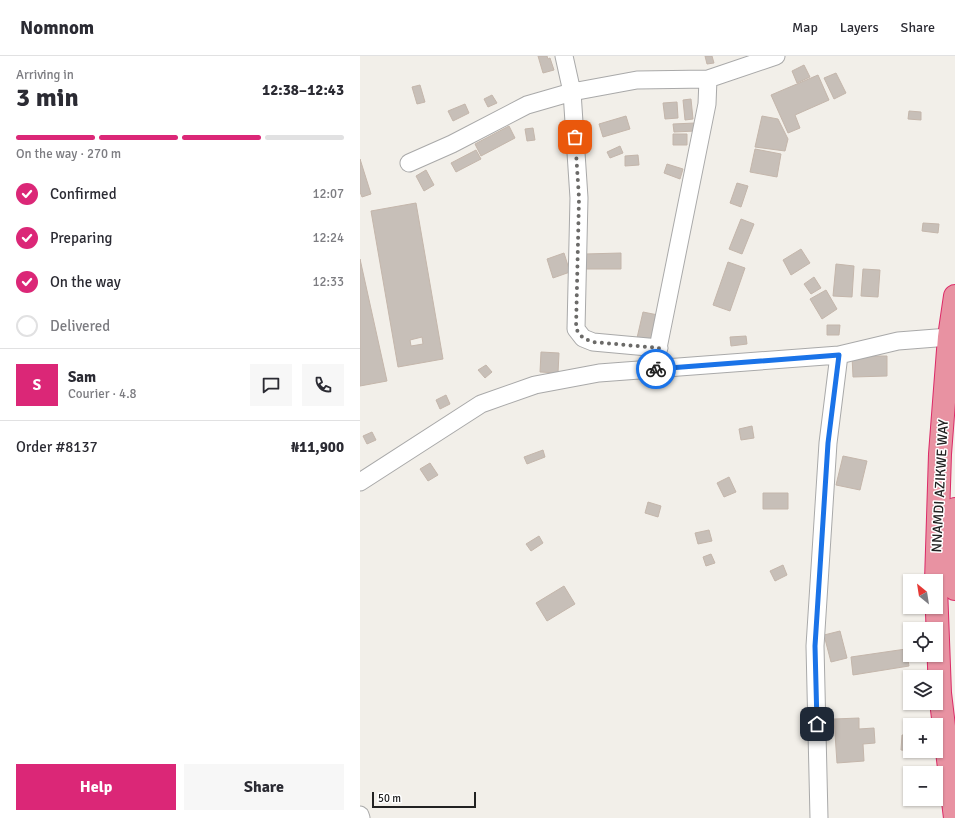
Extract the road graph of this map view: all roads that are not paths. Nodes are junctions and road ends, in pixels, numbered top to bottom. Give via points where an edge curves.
1 (564, 56) edge
2 (776, 56) edge
3 (708, 79) junction
4 (572, 92) junction
5 (409, 163) dead end
6 (955, 296) edge
7 (949, 337) junction
8 (659, 348) junction
9 (839, 355) junction
10 (654, 369) junction
11 (360, 482) edge
12 (949, 510) edge
13 (937, 574) edge
14 (955, 589) edge
15 (937, 614) edge
16 (360, 815) edge
17 (361, 818) edge
18 (819, 818) edge
19 (955, 818) edge

1 - 4 street
2 - 3 street
3 - 4 street via 637,80
3 - 8 street via 707,104
4 - 5 street via 527,104 452,144
4 - 8 street via 579,198 576,329 583,338 593,342
6 - 7 highway, NNAMDI AZIKWE WAY
7 - 9 street via 898,341
7 - 12 highway, NNAMDI AZIKWE WAY via 940,454
8 - 10 street
9 - 10 street
9 - 18 street via 828,443 815,646
10 - 11 street via 598,374 535,385 481,404
12 - 13 highway, NNAMDI AZIKWE WAY
12 - 14 highway, NNAMDI AZIKWE WAY
15 - 19 highway via 940,693
16 - 17 street

